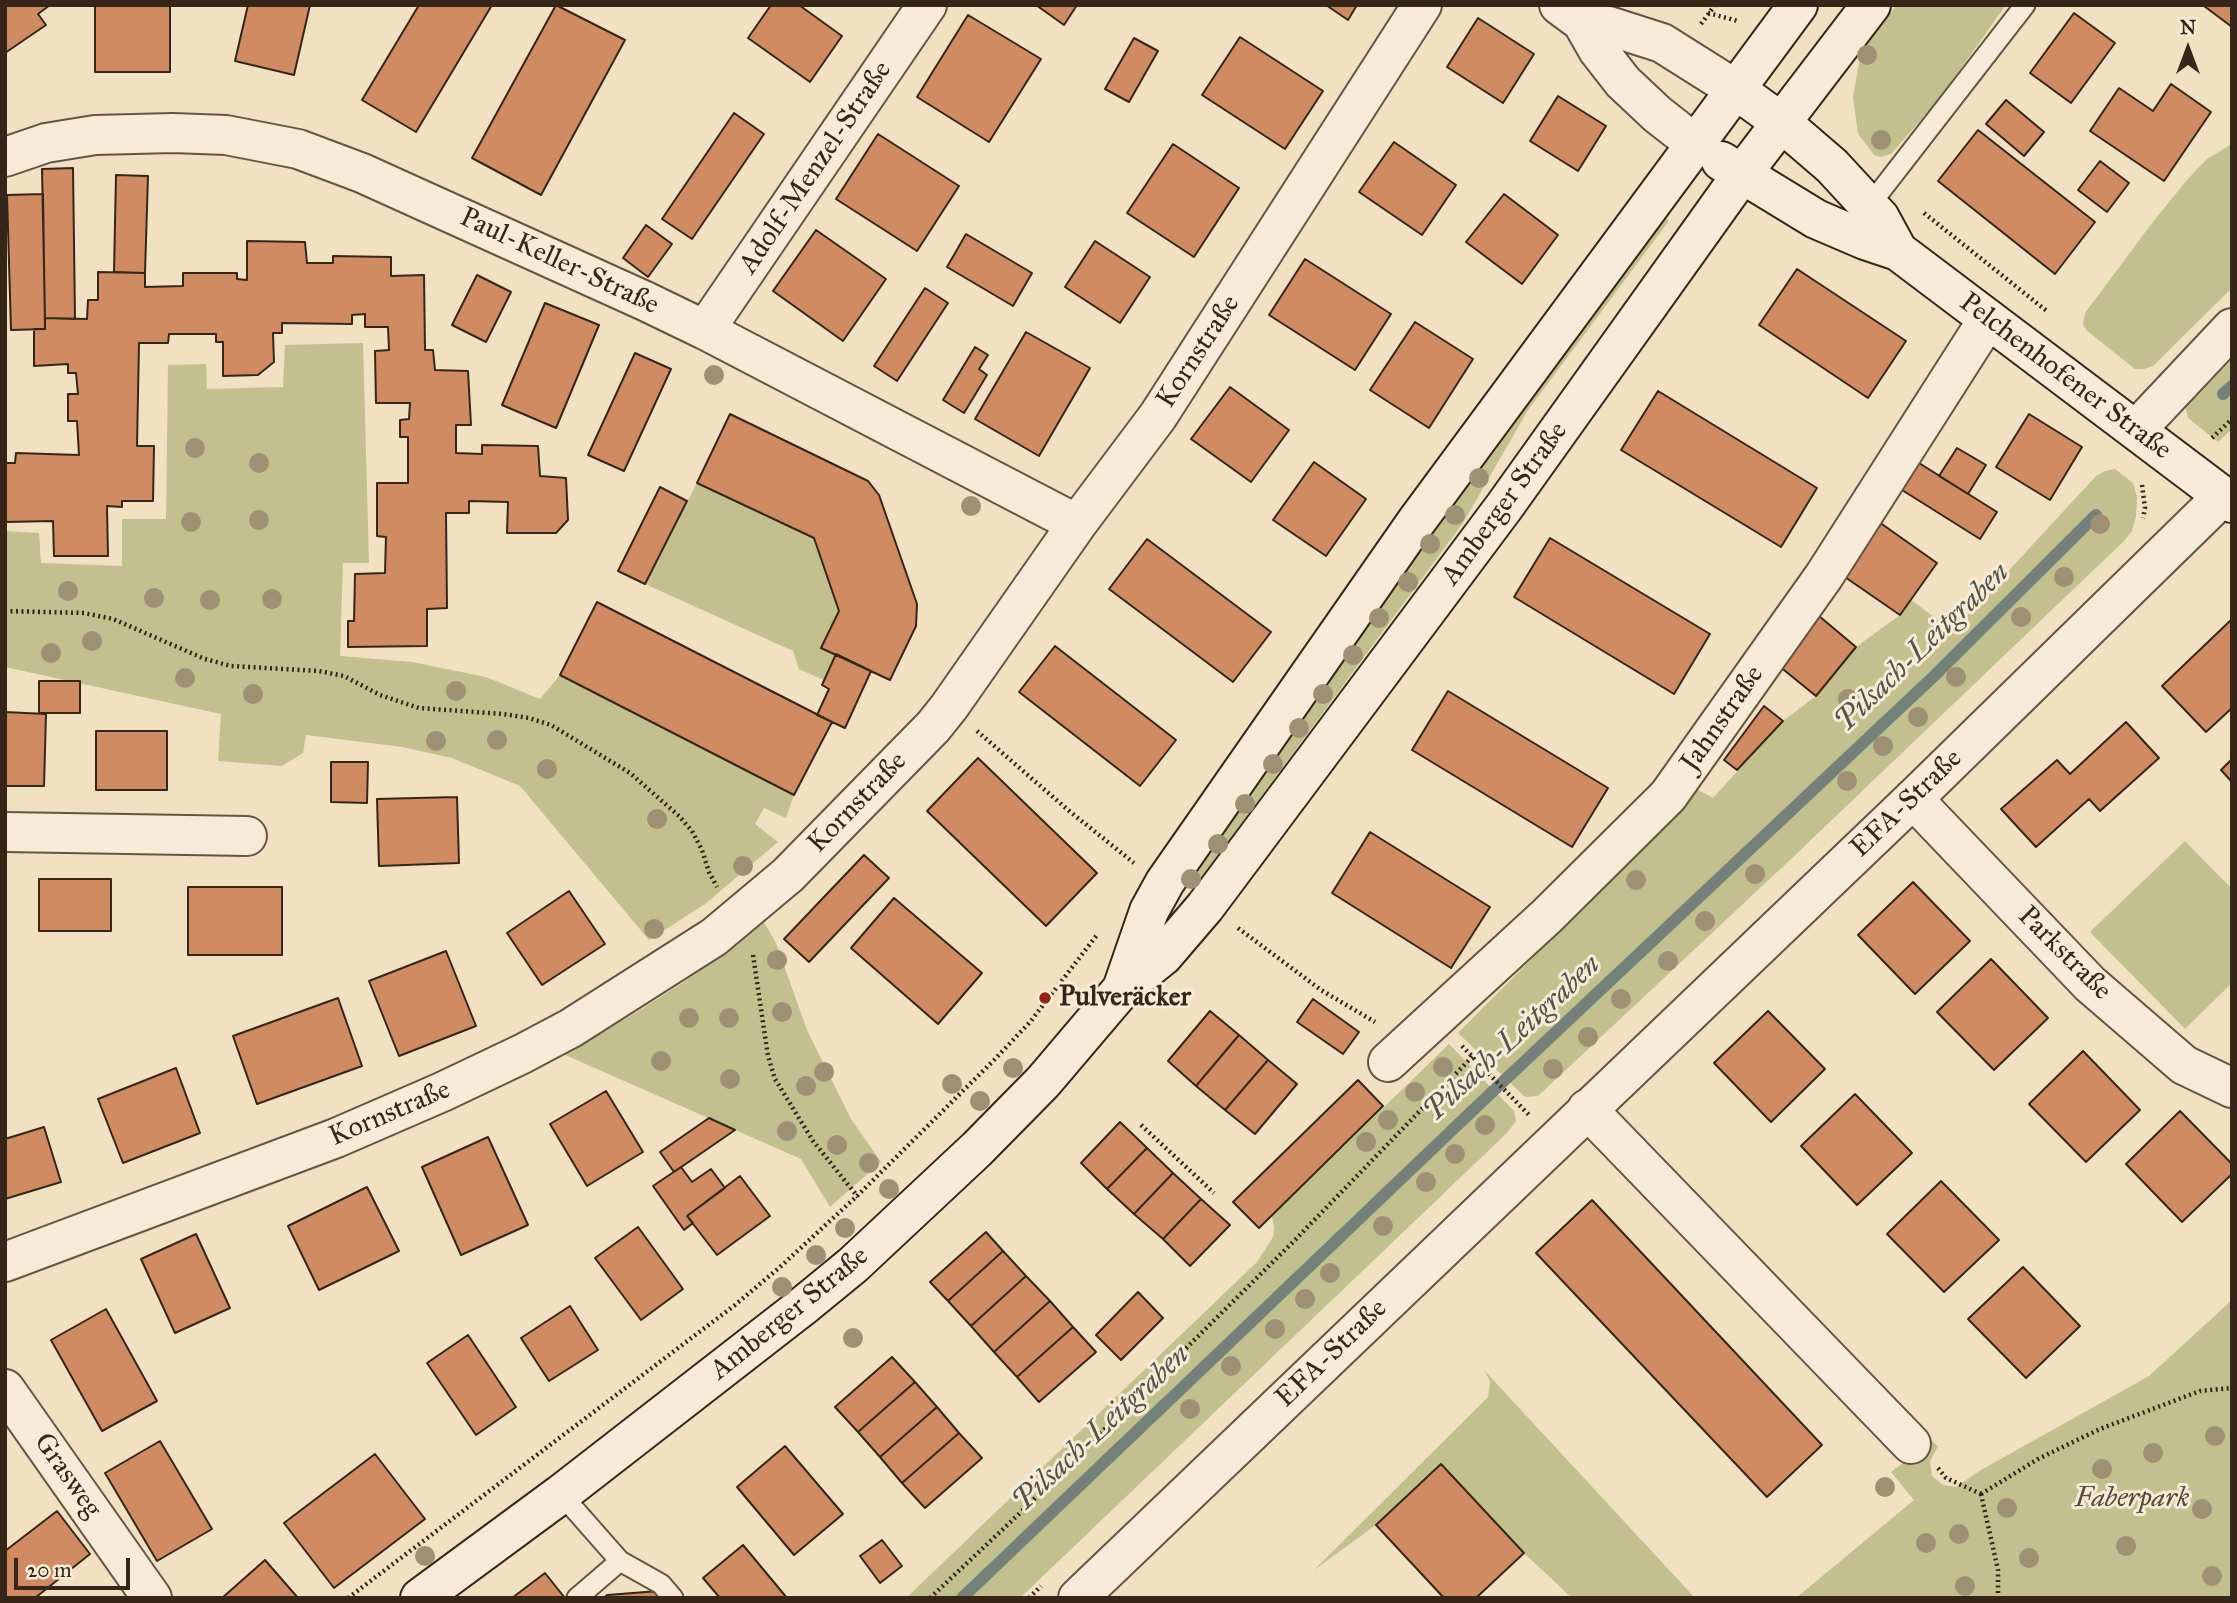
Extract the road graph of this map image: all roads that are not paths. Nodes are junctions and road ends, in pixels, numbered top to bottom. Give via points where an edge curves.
1 (1422, 5) edge
2 (1798, 5) edge
3 (1871, 5) edge
4 (2025, 5) edge
5 (910, 10) edge
6 (1571, 13) edge
7 (1735, 89) junction
8 (1782, 123) junction
9 (1694, 143) junction
10 (6, 154) edge
11 (1742, 174) junction
12 (1878, 195) junction
13 (1898, 251) junction
14 (1988, 319) junction
15 (2232, 328) edge
16 (705, 330) junction
17 (2136, 430) junction
18 (2227, 499) edge
19 (1077, 524) junction
20 (1913, 799) junction
21 (5, 832) edge
22 (247, 836) dead end
23 (1122, 989) junction
24 (1388, 1062) dead end
25 (2232, 1088) edge
26 (1587, 1109) junction
27 (5, 1262) edge
28 (5, 1389) edge
29 (1910, 1444) dead end
30 (561, 1494) junction
31 (620, 1561) junction
32 (152, 1598) edge
33 (420, 1598) edge
34 (578, 1598) edge
35 (673, 1598) edge
36 (1078, 1598) edge

1 - 19 street, Kornstraße via 1158,416
2 - 7 street, Amberger Straße
3 - 8 street, Amberger Straße
4 - 12 lane
5 - 16 street, Adolf-Menzel-Straße
6 - 7 street, Pelchenhofener Straße via 1662,43
6 - 9 street, Pelchenhofener Straße via 1623,82
7 - 8 street, Pelchenhofener Straße
7 - 9 street, Amberger Straße
8 - 11 street, Amberger Straße
8 - 12 street, Pelchenhofener Straße via 1832,166
9 - 11 street, Pelchenhofener Straße
9 - 23 street, Amberger Straße via 1416,522 1165,882 1149,911
10 - 16 street, Paul-Keller-Straße via 95,135 173,133 226,135 298,149 362,173
11 - 13 street, Pelchenhofener Straße via 1816,219
11 - 23 street, Amberger Straße via 1504,507 1205,907 1163,956
12 - 13 street, Pelchenhofener Straße
13 - 14 street, Pelchenhofener Straße
14 - 17 street, Pelchenhofener Straße
14 - 24 street, Jahnstraße via 1824,576 1668,796 1548,916
15 - 17 street
16 - 19 street, Paul-Keller-Straße
17 - 18 street, Pelchenhofener Straße
18 - 20 street, EFA-Straße
19 - 27 street, Kornstraße via 933,727 788,875 714,937 571,1028 442,1092 336,1138
20 - 25 street, Parkstraße via 2090,984 2184,1065
20 - 26 street, EFA-Straße
21 - 22 street
23 - 30 street, Amberger Straße via 1043,1082 892,1230 803,1306
26 - 29 street
26 - 36 street, EFA-Straße
28 - 32 street, Grasweg
30 - 31 lane
30 - 33 street, Amberger Straße
31 - 34 lane
31 - 35 lane via 661,1584

